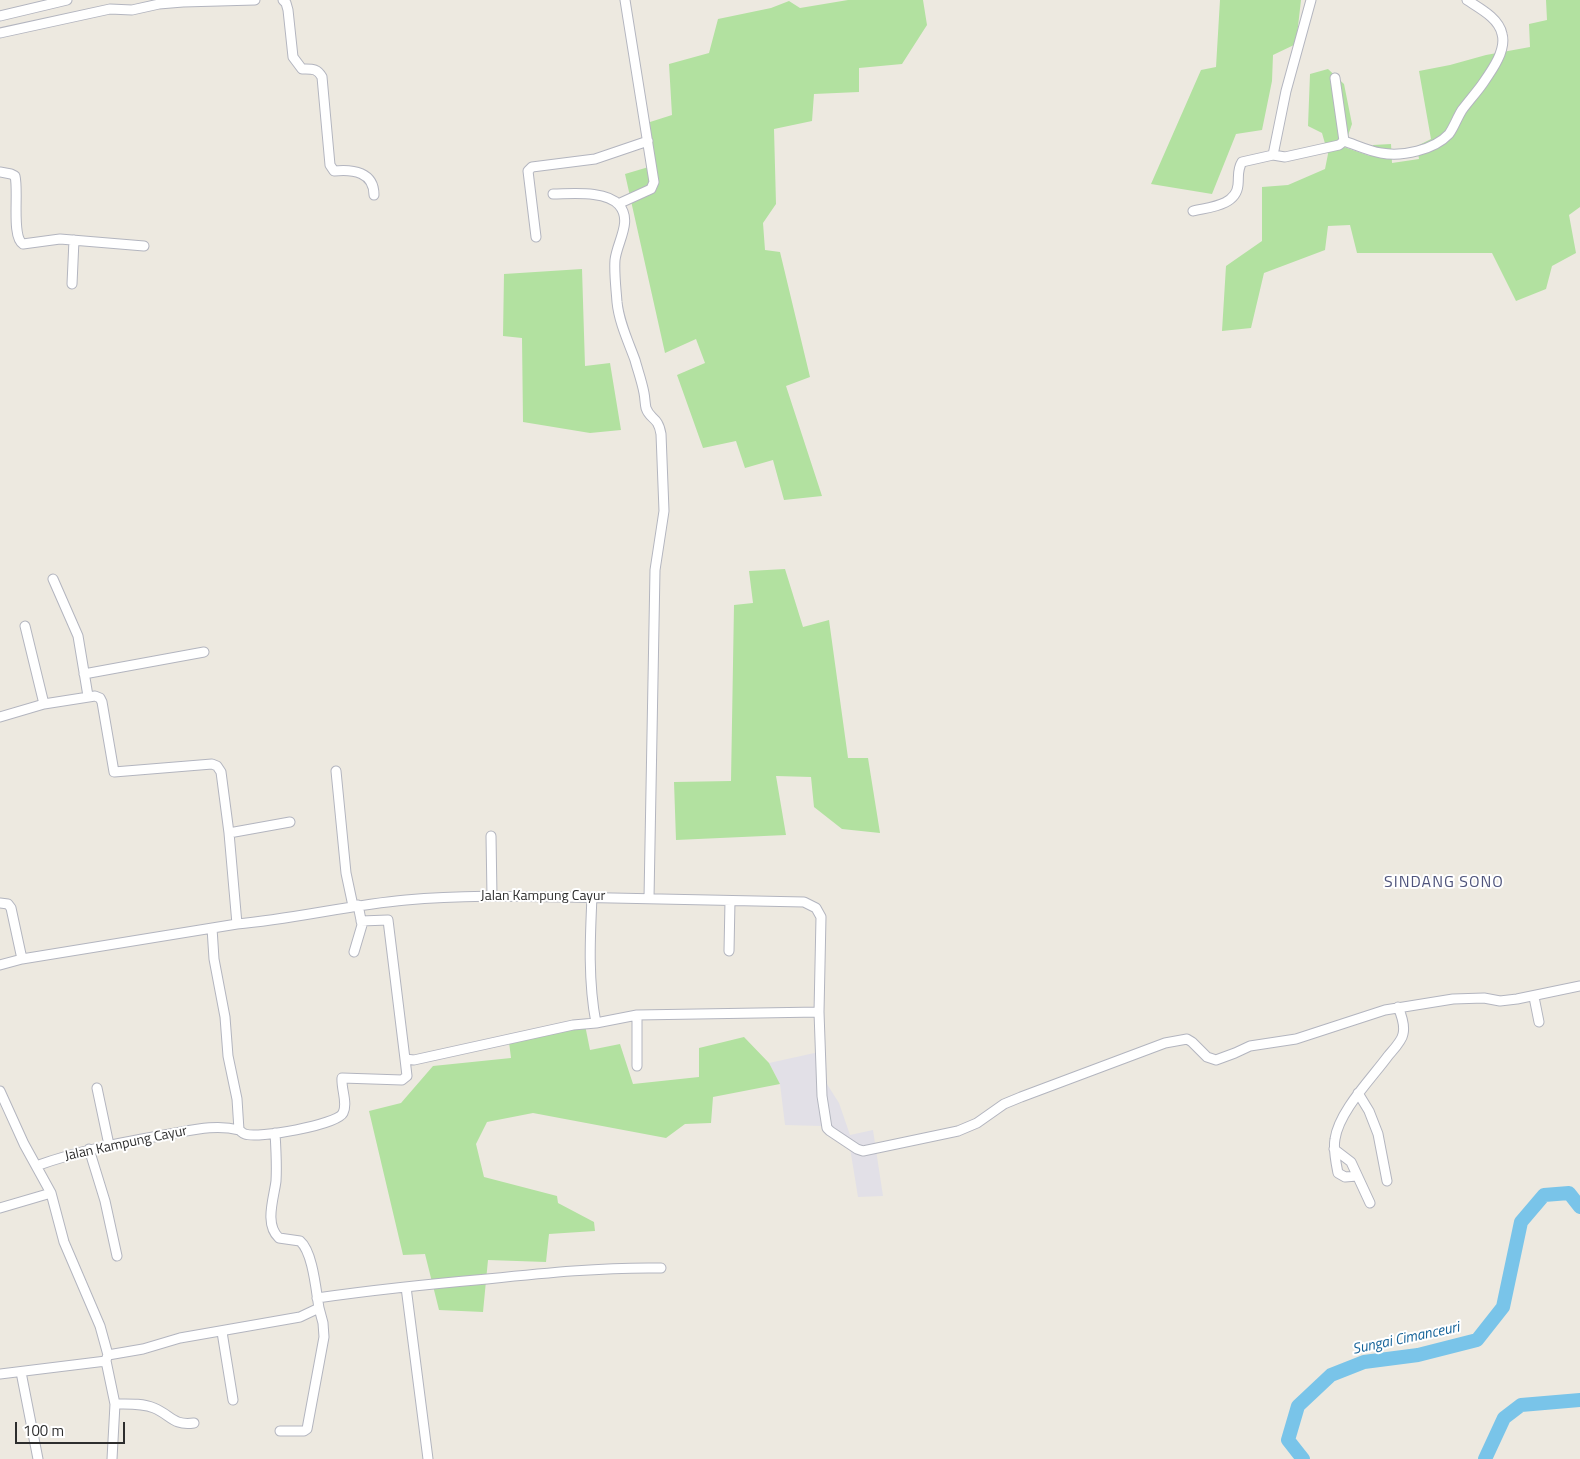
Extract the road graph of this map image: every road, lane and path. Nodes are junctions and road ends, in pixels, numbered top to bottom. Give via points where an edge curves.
1 (67, 0) edge
2 (255, 0) edge
3 (283, 0) edge
4 (625, 0) edge
5 (1311, 0) edge
6 (1467, 0) edge
7 (226, 1) edge
8 (0, 16) edge
9 (0, 33) edge
10 (1335, 78) dead end
11 (1344, 141) junction
12 (648, 142) junction
13 (1273, 154) junction
14 (0, 172) edge
15 (552, 194) dead end
16 (374, 195) dead end
17 (618, 204) junction
18 (1193, 210) dead end
19 (536, 237) dead end
20 (74, 240) junction
21 (144, 246) dead end
22 (72, 284) dead end
23 (53, 580) dead end
24 (25, 626) dead end
25 (204, 652) dead end
26 (84, 674) junction
27 (88, 696) junction
28 (44, 704) junction
29 (0, 717) edge
30 (336, 771) dead end
31 (290, 822) dead end
32 (229, 832) junction
33 (491, 836) dead end
34 (492, 896) junction
35 (592, 897) junction
36 (648, 898) junction
37 (730, 901) junction
38 (0, 904) edge
39 (356, 906) junction
40 (362, 921) junction
41 (237, 924) junction
42 (212, 928) junction
43 (729, 951) dead end
44 (354, 952) dead end
45 (22, 959) junction
46 (0, 965) edge
47 (1580, 986) edge
48 (1534, 997) junction
49 (1398, 1008) junction
50 (819, 1012) junction
51 (637, 1015) junction
52 (1538, 1022) dead end
53 (596, 1023) junction
54 (405, 1059) junction
55 (637, 1066) dead end
56 (97, 1088) dead end
57 (0, 1091) edge
58 (1358, 1093) junction
59 (238, 1130) junction
60 (275, 1133) junction
61 (109, 1146) junction
62 (1334, 1149) junction
63 (89, 1150) junction
64 (36, 1166) junction
65 (1357, 1176) junction
66 (1387, 1181) dead end
67 (51, 1193) junction
68 (1370, 1203) dead end
69 (0, 1208) edge
70 (117, 1256) dead end
71 (661, 1268) dead end
72 (406, 1287) junction
73 (317, 1298) junction
74 (318, 1308) junction
75 (222, 1332) junction
76 (107, 1358) junction
77 (21, 1372) junction
78 (0, 1374) edge
79 (233, 1400) dead end
80 (115, 1404) junction
81 (194, 1423) dead end
82 (280, 1431) dead end
83 (38, 1459) edge
84 (112, 1459) edge
85 (428, 1459) edge

1 - 8 street
2 - 7 street
3 - 16 street via 288,10 295,62 302,69 318,71 322,78 330,165 334,170 358,171 368,177
4 - 12 street
5 - 13 street
6 - 11 street via 1497,24 1503,42 1492,69 1450,133 1439,143 1423,149 1393,154
7 - 9 street via 183,2 94,12
10 - 11 street
11 - 13 street via 1339,145 1285,157
12 - 17 street via 654,177 652,187
12 - 19 street via 594,159 532,167 528,171
13 - 18 street via 1242,162 1233,199
14 - 20 street via 15,176 19,242
15 - 17 street via 595,194 606,196
17 - 36 street via 624,223 615,262 618,314 637,368 646,408 659,425 663,455 664,511 655,570
20 - 21 street
20 - 22 street
23 - 26 street via 78,636
24 - 28 street
25 - 26 street
26 - 27 street
27 - 28 street
27 - 32 street via 98,696 102,702 114,772 217,766 221,772
28 - 29 street
30 - 39 street via 346,873
31 - 32 street
32 - 41 street
33 - 34 street
34 - 35 street, Jalan Kampung Cayur
34 - 39 street, Jalan Kampung Cayur
35 - 36 street, Jalan Kampung Cayur
35 - 53 street via 591,996
36 - 37 street, Jalan Kampung Cayur
37 - 43 street
37 - 50 street, Jalan Kampung Cayur via 804,902 816,908 821,917
38 - 45 street via 8,904 11,908
39 - 40 street
39 - 41 street, Jalan Kampung Cayur
40 - 44 street
40 - 54 street via 388,920
41 - 42 street, Jalan Kampung Cayur
42 - 45 street, Jalan Kampung Cayur
42 - 59 street via 228,1056 237,1099
45 - 46 street, Jalan Kampung Cayur
47 - 48 street
48 - 49 street via 1500,1001 1453,999
48 - 52 street
49 - 50 street, Jalan Kampung Cayur via 1296,1039 1250,1046 1216,1060 1206,1057 1187,1039 1164,1043 1004,1104 977,1123 958,1130 870,1150 857,1149 830,1131 822,1096
49 - 58 street via 1403,1034
50 - 51 street
51 - 53 street
51 - 55 street
53 - 54 street via 573,1025 414,1060
54 - 60 street, Jalan Kampung Cayur via 407,1076 402,1080 342,1078 344,1106 339,1118
56 - 61 street
57 - 64 street
58 - 62 street via 1338,1129
58 - 66 street via 1378,1134
59 - 60 street, Jalan Kampung Cayur via 245,1134
59 - 61 street, Jalan Kampung Cayur via 215,1127
60 - 73 street via 276,1180 271,1214 274,1230 282,1239 303,1243 309,1255
61 - 63 street, Jalan Kampung Cayur
62 - 65 street via 1349,1159
62 - 65 street via 1340,1175
63 - 64 street, Jalan Kampung Cayur
63 - 70 street
64 - 67 street
65 - 68 street
67 - 69 street
67 - 76 street via 64,1242 100,1326
71 - 72 street via 603,1268
72 - 73 street
72 - 85 street
73 - 74 street
74 - 75 street via 300,1317
74 - 82 street via 324,1337 307,1429
75 - 76 street via 180,1338
75 - 79 street
76 - 77 street
76 - 80 street
77 - 78 street
77 - 83 street
80 - 81 street via 146,1405 179,1424
80 - 84 street

